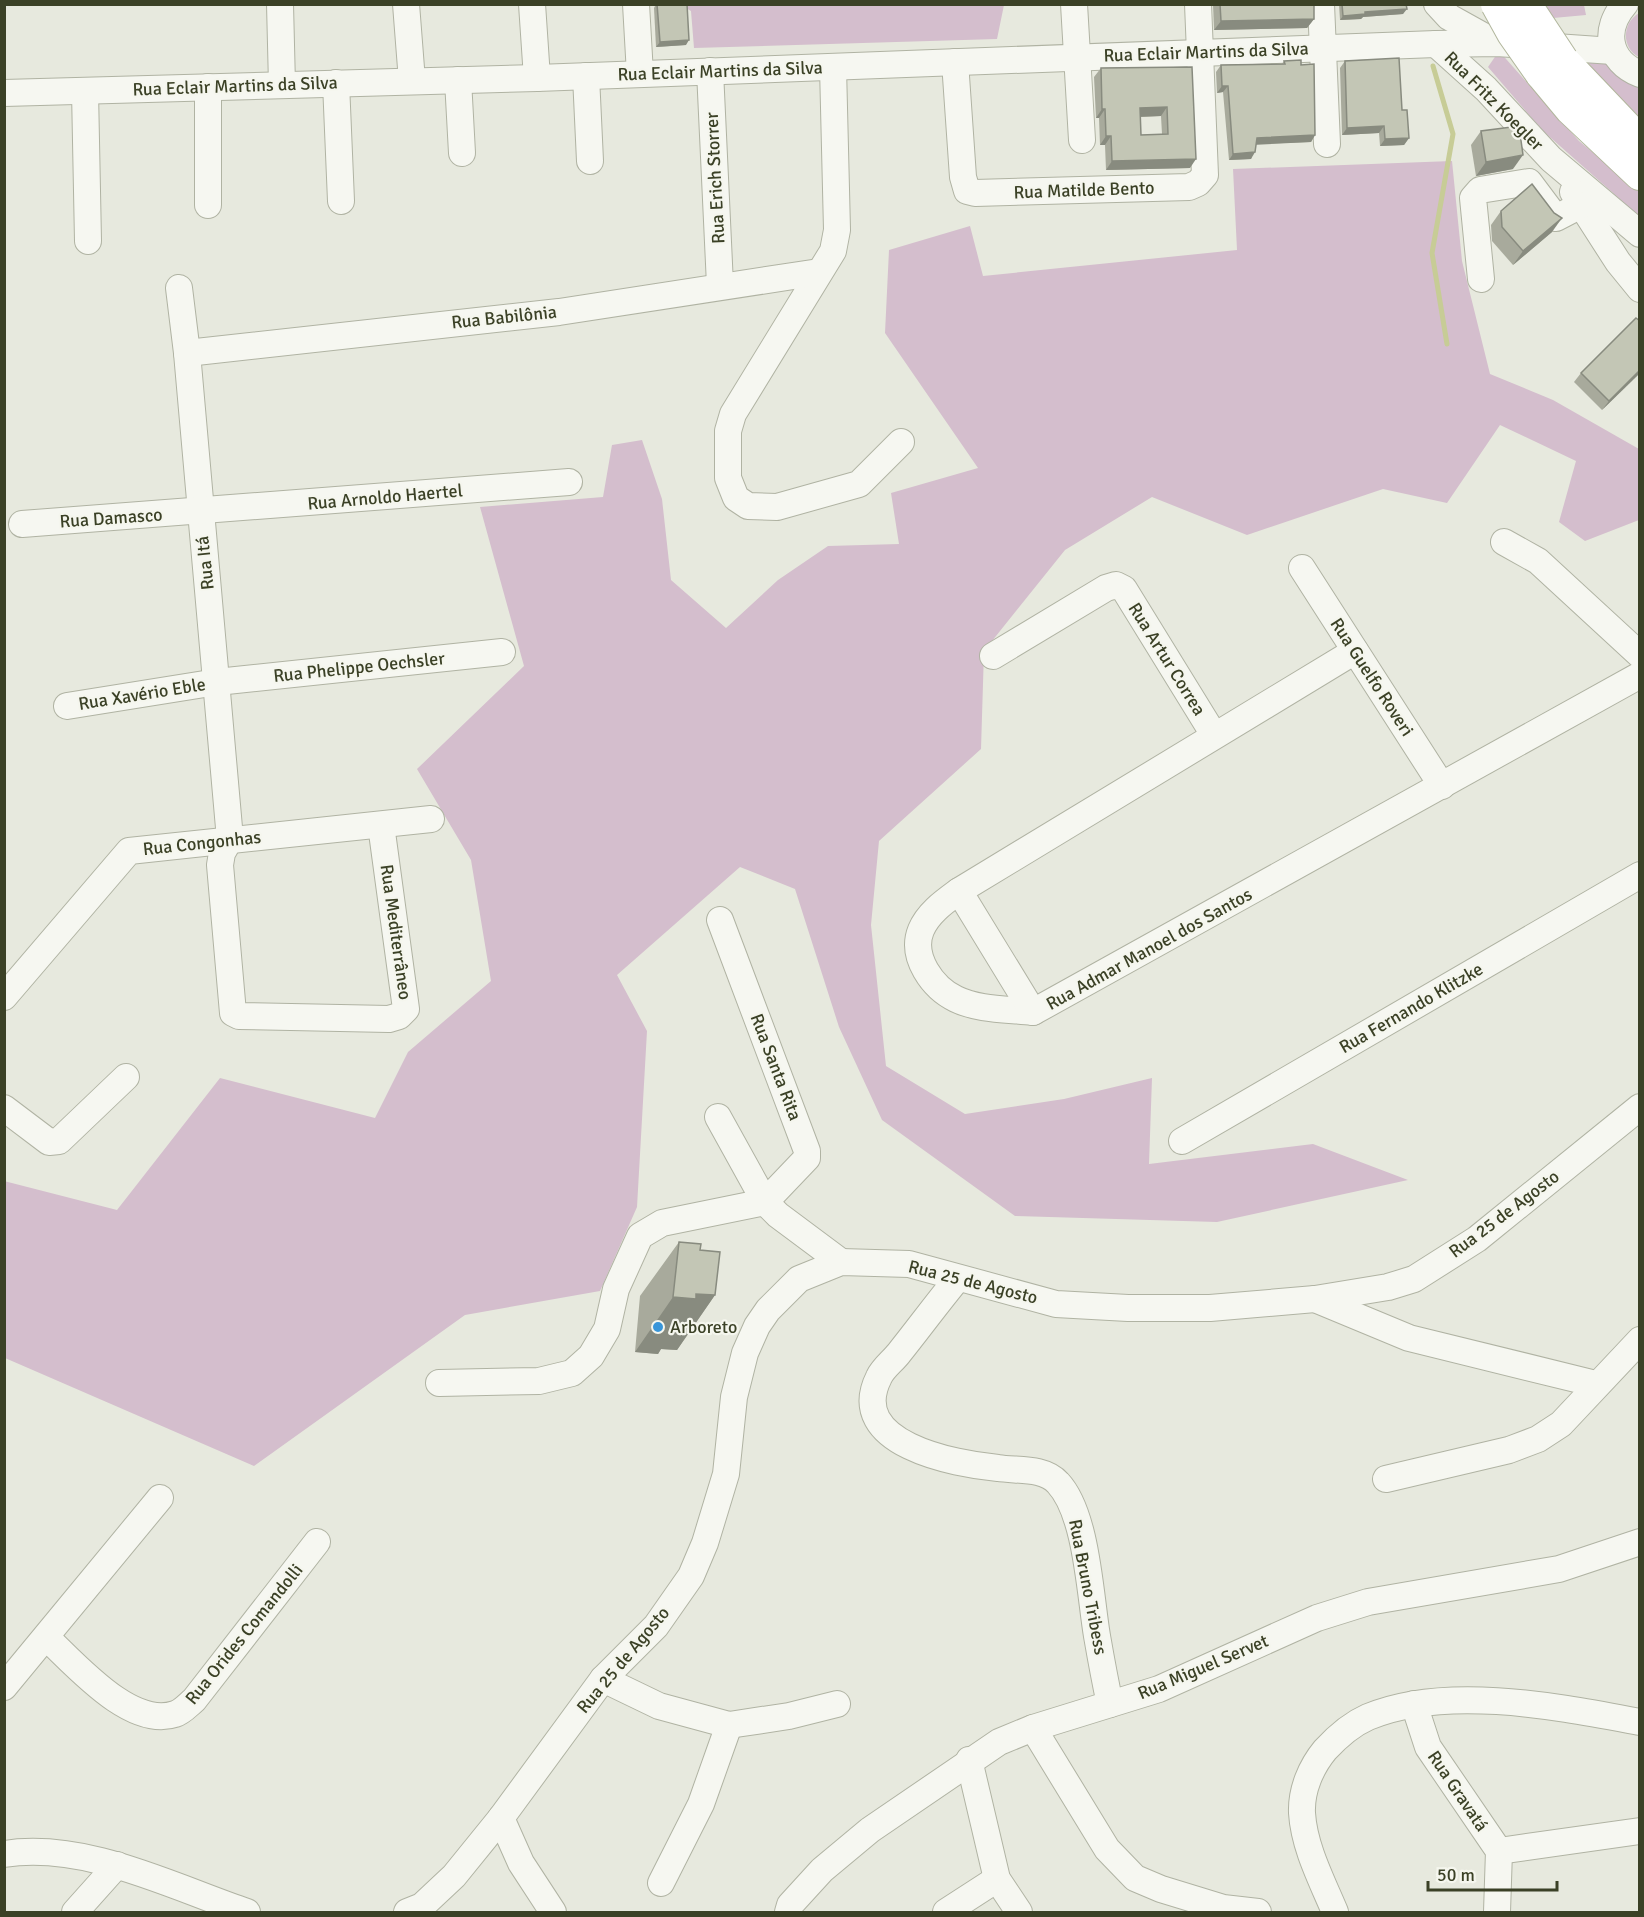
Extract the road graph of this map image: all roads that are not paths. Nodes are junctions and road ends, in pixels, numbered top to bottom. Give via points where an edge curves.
1 (280, 4) edge
2 (406, 4) edge
3 (532, 4) edge
4 (636, 4) edge
5 (1074, 4) edge
6 (1198, 4) edge
7 (1321, 4) edge
8 (1425, 4) edge
9 (1437, 4) edge
10 (1497, 4) edge
11 (1526, 4) edge
12 (1598, 4) edge
13 (1625, 4) edge
14 (1612, 39) junction
15 (1491, 43) junction
16 (1436, 44) junction
17 (1324, 48) junction
18 (1200, 52) junction
19 (1077, 58) junction
20 (955, 62) junction
21 (1552, 66) junction
22 (833, 67) junction
23 (710, 71) junction
24 (640, 74) junction
25 (1640, 74) edge
26 (586, 76) junction
27 (537, 78) junction
28 (458, 80) junction
29 (412, 81) junction
30 (336, 84) junction
31 (282, 85) junction
32 (208, 87) junction
33 (1486, 89) junction
34 (85, 91) junction
35 (4, 93) edge
36 (1082, 140) dead end
37 (1640, 142) edge
38 (1328, 144) dead end
39 (462, 153) dead end
40 (1551, 159) junction
41 (590, 161) dead end
42 (1640, 174) edge
43 (341, 201) dead end
44 (208, 205) dead end
45 (1581, 205) junction
46 (1640, 234) edge
47 (88, 241) dead end
48 (819, 272) junction
49 (1481, 279) dead end
50 (720, 285) junction
51 (1637, 285) edge
52 (179, 288) dead end
53 (187, 353) junction
54 (901, 442) dead end
55 (569, 482) dead end
56 (200, 511) junction
57 (22, 524) dead end
58 (1504, 542) dead end
59 (1302, 568) dead end
60 (1355, 651) junction
61 (502, 652) dead end
62 (1640, 655) edge
63 (993, 656) dead end
64 (1640, 675) edge
65 (217, 682) junction
66 (67, 706) dead end
67 (1214, 735) junction
68 (1442, 786) junction
69 (431, 819) dead end
70 (381, 825) junction
71 (230, 839) junction
72 (1640, 875) edge
73 (959, 891) junction
74 (720, 920) dead end
75 (4, 997) edge
76 (1033, 1012) junction
77 (126, 1077) dead end
78 (1640, 1107) edge
79 (4, 1108) edge
80 (718, 1117) dead end
81 (1182, 1141) dead end
82 (765, 1202) junction
83 (841, 1262) junction
84 (958, 1278) junction
85 (1315, 1299) junction
86 (1640, 1340) edge
87 (439, 1383) dead end
88 (1596, 1384) junction
89 (1386, 1479) dead end
90 (160, 1498) dead end
91 (317, 1542) dead end
92 (1640, 1542) edge
93 (47, 1638) junction
94 (603, 1679) junction
95 (4, 1688) edge
96 (837, 1704) dead end
97 (1110, 1704) junction
98 (1414, 1704) junction
99 (1640, 1722) edge
100 (729, 1725) junction
101 (1033, 1728) junction
102 (969, 1760) junction
103 (501, 1818) junction
104 (1640, 1831) edge
105 (1499, 1851) junction
106 (4, 1854) edge
107 (117, 1865) junction
108 (998, 1879) junction
109 (661, 1883) dead end
110 (75, 1912) edge
111 (247, 1912) edge
112 (407, 1912) edge
113 (553, 1912) edge
114 (788, 1912) edge
115 (946, 1912) edge
116 (1019, 1912) edge
117 (1258, 1912) edge
118 (1335, 1912) edge
119 (1497, 1912) edge

1 - 31 street
2 - 29 street
3 - 27 street
4 - 24 street
5 - 19 street
6 - 18 street
7 - 17 street
8 - 16 street
9 - 15 street via 1449,17
10 - 21 main road, bridge via 1513,33
11 - 21 main road, bridge
12 - 14 street
13 - 14 street
14 - 15 street, Rua Eclair Martins da Silva
14 - 25 street via 1619,61
15 - 16 street, Rua Eclair Martins da Silva
15 - 33 street via 1478,63
16 - 17 street, Rua Eclair Martins da Silva
16 - 33 street, Rua Fritz Koegler
17 - 18 street, Rua Eclair Martins da Silva
17 - 38 street
18 - 19 street, Rua Eclair Martins da Silva
18 - 20 street, Rua Matilde Bento via 1205,175 1189,187 967,191
19 - 20 street, Rua Eclair Martins da Silva
19 - 36 street
20 - 22 street, Rua Eclair Martins da Silva
21 - 37 main road
21 - 42 main road via 1570,109
22 - 23 street, Rua Eclair Martins da Silva
22 - 48 street via 837,230 833,251
23 - 24 street, Rua Eclair Martins da Silva
23 - 50 street, Rua Erich Storrer
24 - 26 street, Rua Eclair Martins da Silva
26 - 27 street, Rua Eclair Martins da Silva
26 - 41 street
27 - 28 street, Rua Eclair Martins da Silva
28 - 29 street, Rua Eclair Martins da Silva
28 - 39 street
29 - 30 street, Rua Eclair Martins da Silva
30 - 31 street, Rua Eclair Martins da Silva
30 - 43 street
31 - 32 street, Rua Eclair Martins da Silva
32 - 34 street, Rua Eclair Martins da Silva
32 - 44 street
33 - 40 street, Rua Fritz Koegler
34 - 35 street, Rua Eclair Martins da Silva
34 - 47 street
40 - 45 street, Rua Fritz Koegler
40 - 46 street, Rua Fritz Koegler
45 - 49 street via 1556,218 1528,182 1480,190 1473,198
45 - 51 street, Rua Fritz Koegler
48 - 50 street, Rua Babilônia
48 - 54 street via 733,414 728,432 728,478 736,498 748,506 777,507 859,484
50 - 53 street, Rua Babilônia via 559,312
52 - 53 street, Rua Itá
53 - 56 street, Rua Itá
55 - 56 street, Rua Arnoldo Haertel
56 - 57 street, Rua Damasco
56 - 65 street, Rua Itá
58 - 62 street via 1538,561
59 - 60 street, Rua Guelfo Roveri
60 - 67 street, Rua Admar Manoel dos Santos
60 - 68 street, Rua Guelfo Roveri
61 - 65 street, Rua Phelippe Oechsler
63 - 67 street, Rua Artur Correa via 1116,585 1124,589
64 - 68 street, Rua Admar Manoel dos Santos
65 - 66 street, Rua Xavério Eble
65 - 71 street, Rua Itá
67 - 73 street, Rua Admar Manoel dos Santos
68 - 76 street, Rua Admar Manoel dos Santos
69 - 70 street, Rua Congonhas
70 - 71 street, Rua Congonhas
70 - 71 street, Rua Mediterrâneo via 406,1009 389,1018 233,1013 220,865
71 - 75 street, Rua Congonhas via 129,851
72 - 81 street, Rua Fernando Klitzke
73 - 76 street
73 - 76 street, Rua Admar Manoel dos Santos via 935,908 920,932 920,954 927,975 956,999
74 - 82 street, Rua Santa Rita via 807,1151 807,1158
77 - 79 street via 59,1141 49,1142
78 - 85 street, Rua 25 de Agosto via 1477,1239 1414,1279
80 - 82 street
82 - 83 street
82 - 87 street via 662,1223 640,1236 616,1289 607,1329 591,1356 572,1373 539,1381
83 - 84 street, Rua 25 de Agosto via 909,1264
83 - 94 street, Rua 25 de Agosto via 799,1279 757,1326 745,1353 734,1397 726,1474 691,1576 656,1626
84 - 85 street, Rua 25 de Agosto via 1056,1304 1118,1308 1210,1308
84 - 97 street, Rua Bruno Tribess via 879,1377 872,1401 877,1419 890,1435 911,1449 995,1468 1033,1472 1057,1481 1066,1492 1084,1551
85 - 88 street via 1409,1338
86 - 88 street
88 - 89 street via 1561,1424 1538,1439 1509,1450
90 - 93 street
91 - 93 street, Rua Orides Comandolli via 194,1700 176,1714 154,1716 132,1710 102,1689
92 - 97 street, Rua Miguel Servet via 1559,1569 1368,1602 1317,1618 1159,1689
93 - 95 street
94 - 100 street via 659,1706
94 - 103 street, Rua 25 de Agosto
96 - 100 street
97 - 101 street, Rua Miguel Servet
98 - 99 street via 1473,1701 1553,1707
98 - 105 street, Rua Gravatá via 1428,1747
98 - 118 street via 1368,1717 1338,1736 1318,1759 1304,1787 1302,1813 1308,1846
100 - 109 street via 701,1804
101 - 102 street, Rua Miguel Servet
101 - 117 street via 1107,1849 1135,1878 1223,1908
102 - 108 street
102 - 114 street, Rua Miguel Servet via 870,1830 822,1870
103 - 112 street, Rua 25 de Agosto via 454,1876 422,1906
103 - 113 street via 521,1863
104 - 105 street
105 - 119 street, Rua Gravatá
106 - 107 street via 38,1853
107 - 110 street
107 - 111 street
108 - 115 street
108 - 116 street

